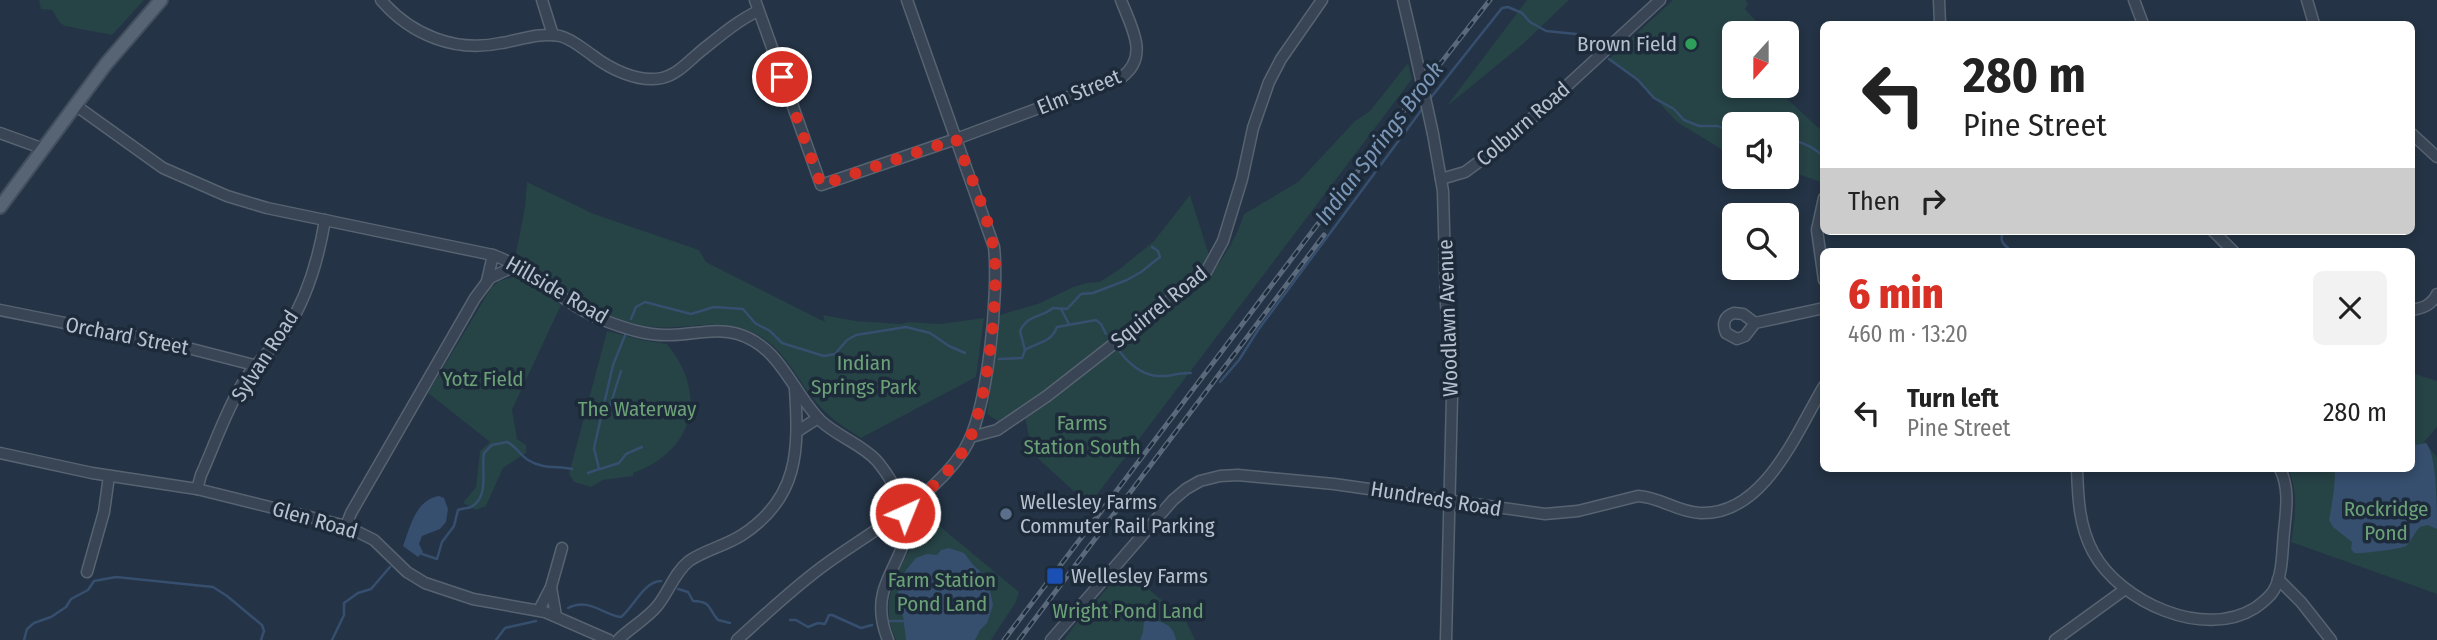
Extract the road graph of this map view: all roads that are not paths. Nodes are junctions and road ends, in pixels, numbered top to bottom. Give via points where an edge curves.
1 (162, 0) edge
2 (381, 0) edge
3 (541, 0) edge
4 (755, 0) edge
5 (907, 0) edge
6 (1121, 0) edge
7 (1322, 0) edge
8 (1403, 0) edge
9 (1660, 0) edge
10 (1939, 0) edge
11 (2134, 0) edge
12 (2307, 0) edge
13 (758, 11) junction
14 (1940, 21) edge
15 (2142, 21) edge
16 (2313, 21) edge
17 (553, 35) junction
18 (75, 105) junction
19 (0, 133) edge
20 (2415, 137) edge
21 (956, 139) junction
22 (44, 149) junction
23 (2437, 156) edge
24 (1441, 179) junction
25 (0, 207) edge
26 (1820, 216) edge
27 (325, 220) junction
28 (2217, 235) edge
29 (2230, 248) edge
30 (1820, 251) edge
31 (493, 255) junction
32 (517, 265) junction
33 (487, 281) junction
34 (2437, 294) edge
35 (1820, 309) edge
36 (0, 310) edge
37 (2415, 310) edge
38 (1755, 323) dead end
39 (254, 365) junction
40 (795, 388) junction
41 (1820, 393) edge
42 (818, 418) junction
43 (798, 431) junction
44 (971, 437) junction
45 (0, 453) edge
46 (2077, 472) edge
47 (2281, 472) edge
48 (109, 476) junction
49 (197, 489) junction
50 (1449, 499) junction
51 (904, 509) junction
52 (346, 526) junction
53 (562, 548) dead end
54 (88, 572) dead end
55 (2278, 579) junction
56 (551, 587) junction
57 (2124, 590) junction
58 (539, 610) junction
59 (556, 616) junction
60 (596, 637) edge
61 (609, 640) edge
62 (618, 640) edge
63 (737, 640) edge
64 (888, 640) edge
65 (1051, 640) edge
66 (1446, 640) edge
67 (2055, 640) edge
68 (2331, 640) edge

1 - 18 main road
2 - 17 street via 408,24 453,44 488,46
3 - 17 street
4 - 13 street
5 - 21 street
6 - 21 street, Elm Street via 1138,50 1131,71
7 - 44 street, Squirrel Road via 1269,82 1223,241 1206,272 1048,396 997,430
8 - 24 street, Woodlawn Avenue, bridge
9 - 24 street, Colburn Road via 1507,142 1469,170
10 - 14 street
11 - 15 street
12 - 16 street
13 - 17 street via 659,79 620,71 570,40
13 - 21 street via 821,185
18 - 22 main road
18 - 27 street, Hillside Road via 152,162 185,180 253,205
19 - 22 street
20 - 23 street
21 - 44 street via 995,261 986,371
22 - 25 main road
24 - 50 street, Woodlawn Avenue via 1452,397
26 - 30 street
27 - 31 street, Hillside Road
27 - 39 street, Sylvan Road via 309,285 288,327
28 - 29 street
31 - 32 street, Hillside Road
31 - 33 street
32 - 33 street
32 - 40 street, Hillside Road via 577,307 632,330 664,335 724,331 744,336 772,354
33 - 52 street
34 - 37 street via 2424,308
35 - 38 street
36 - 39 street, Orchard Street
39 - 49 street, Sylvan Road
40 - 42 street, Hillside Road
40 - 43 street
41 - 50 street, Hundreds Road via 1764,484 1724,510 1688,512 1638,496 1545,514
42 - 43 street
42 - 51 street, Hillside Road via 877,461
43 - 62 street via 791,473 769,511 743,535 687,563 657,607
44 - 51 street via 946,472
45 - 48 street, Glen Road
46 - 57 street via 2086,536 2098,560
47 - 55 street via 2287,498
48 - 49 street, Glen Road
48 - 54 street
49 - 52 street, Glen Road
50 - 65 street, Hundreds Road via 1249,475 1200,481 1173,500
50 - 66 street, Woodlawn Avenue
51 - 63 street via 809,577
51 - 64 street via 905,535 881,600
52 - 58 street, Glen Road via 374,540 425,583 473,599
53 - 56 street
55 - 57 street via 2271,594 2249,613 2216,625 2170,615
55 - 68 street
56 - 58 street
56 - 59 street
57 - 67 street
58 - 59 street, Glen Road
59 - 60 street, Glen Road
60 - 61 street, Glen Road

